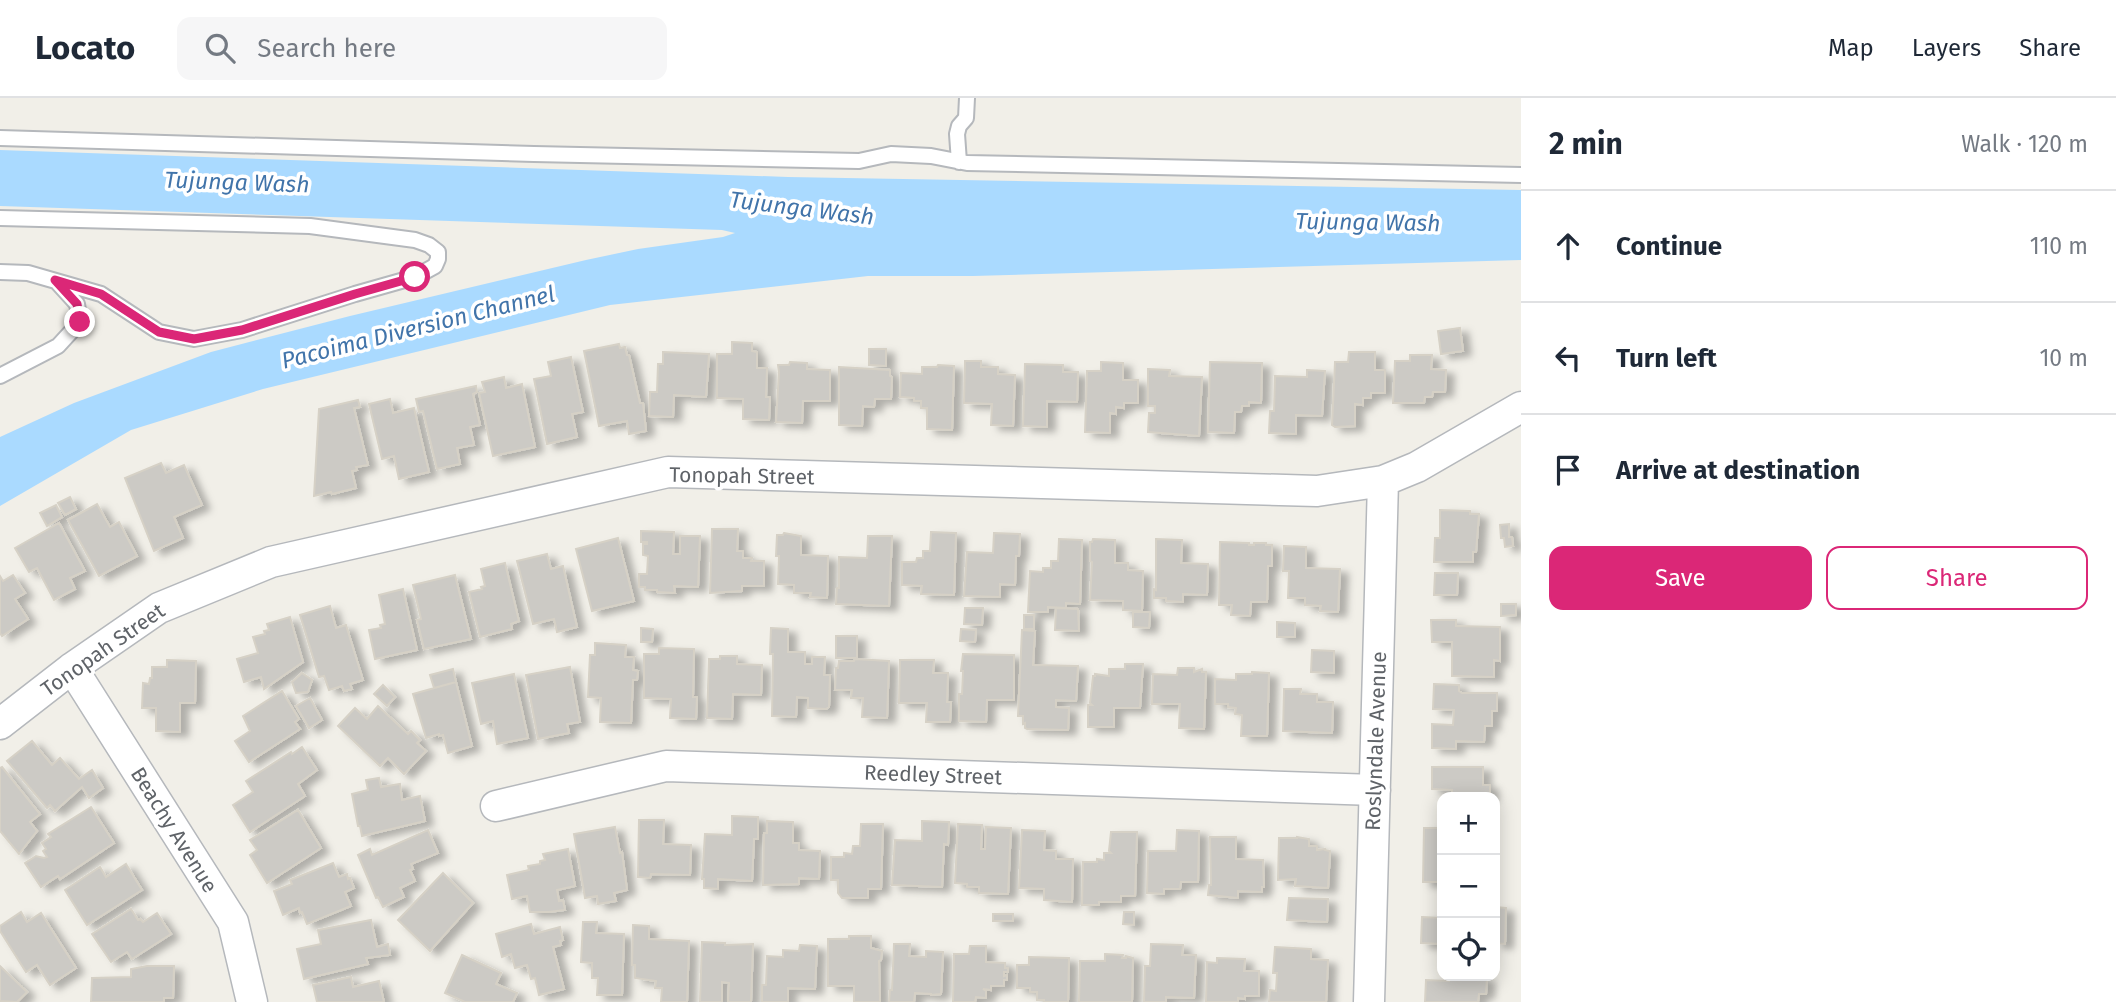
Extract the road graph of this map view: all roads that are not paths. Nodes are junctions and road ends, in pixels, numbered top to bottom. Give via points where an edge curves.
1 (967, 98) edge
2 (0, 138) edge
3 (959, 162) junction
4 (1521, 175) edge
5 (0, 218) edge
6 (0, 272) edge
7 (55, 280) junction
8 (0, 376) edge
9 (1521, 407) edge
10 (1383, 481) junction
11 (72, 668) junction
12 (0, 724) edge
13 (1375, 790) junction
14 (496, 806) dead end
15 (252, 1002) edge
16 (1369, 1002) edge

1 - 3 lane via 966,118 957,134
2 - 3 lane via 845,161 891,154
3 - 4 lane
5 - 7 lane via 310,226 415,240 438,252 435,265 415,277 242,330 194,339 159,332 101,294
6 - 7 lane
7 - 8 lane via 77,304 80,322 58,346
9 - 10 street, Tonopah Street via 1417,467
10 - 11 street, Tonopah Street via 1317,491 668,472 271,562 159,608
10 - 13 street, Roslyndale Avenue
11 - 12 street, Tonopah Street
11 - 15 street, Beachy Avenue via 233,922
13 - 14 street, Reedley Street via 666,766
13 - 16 street, Roslyndale Avenue

